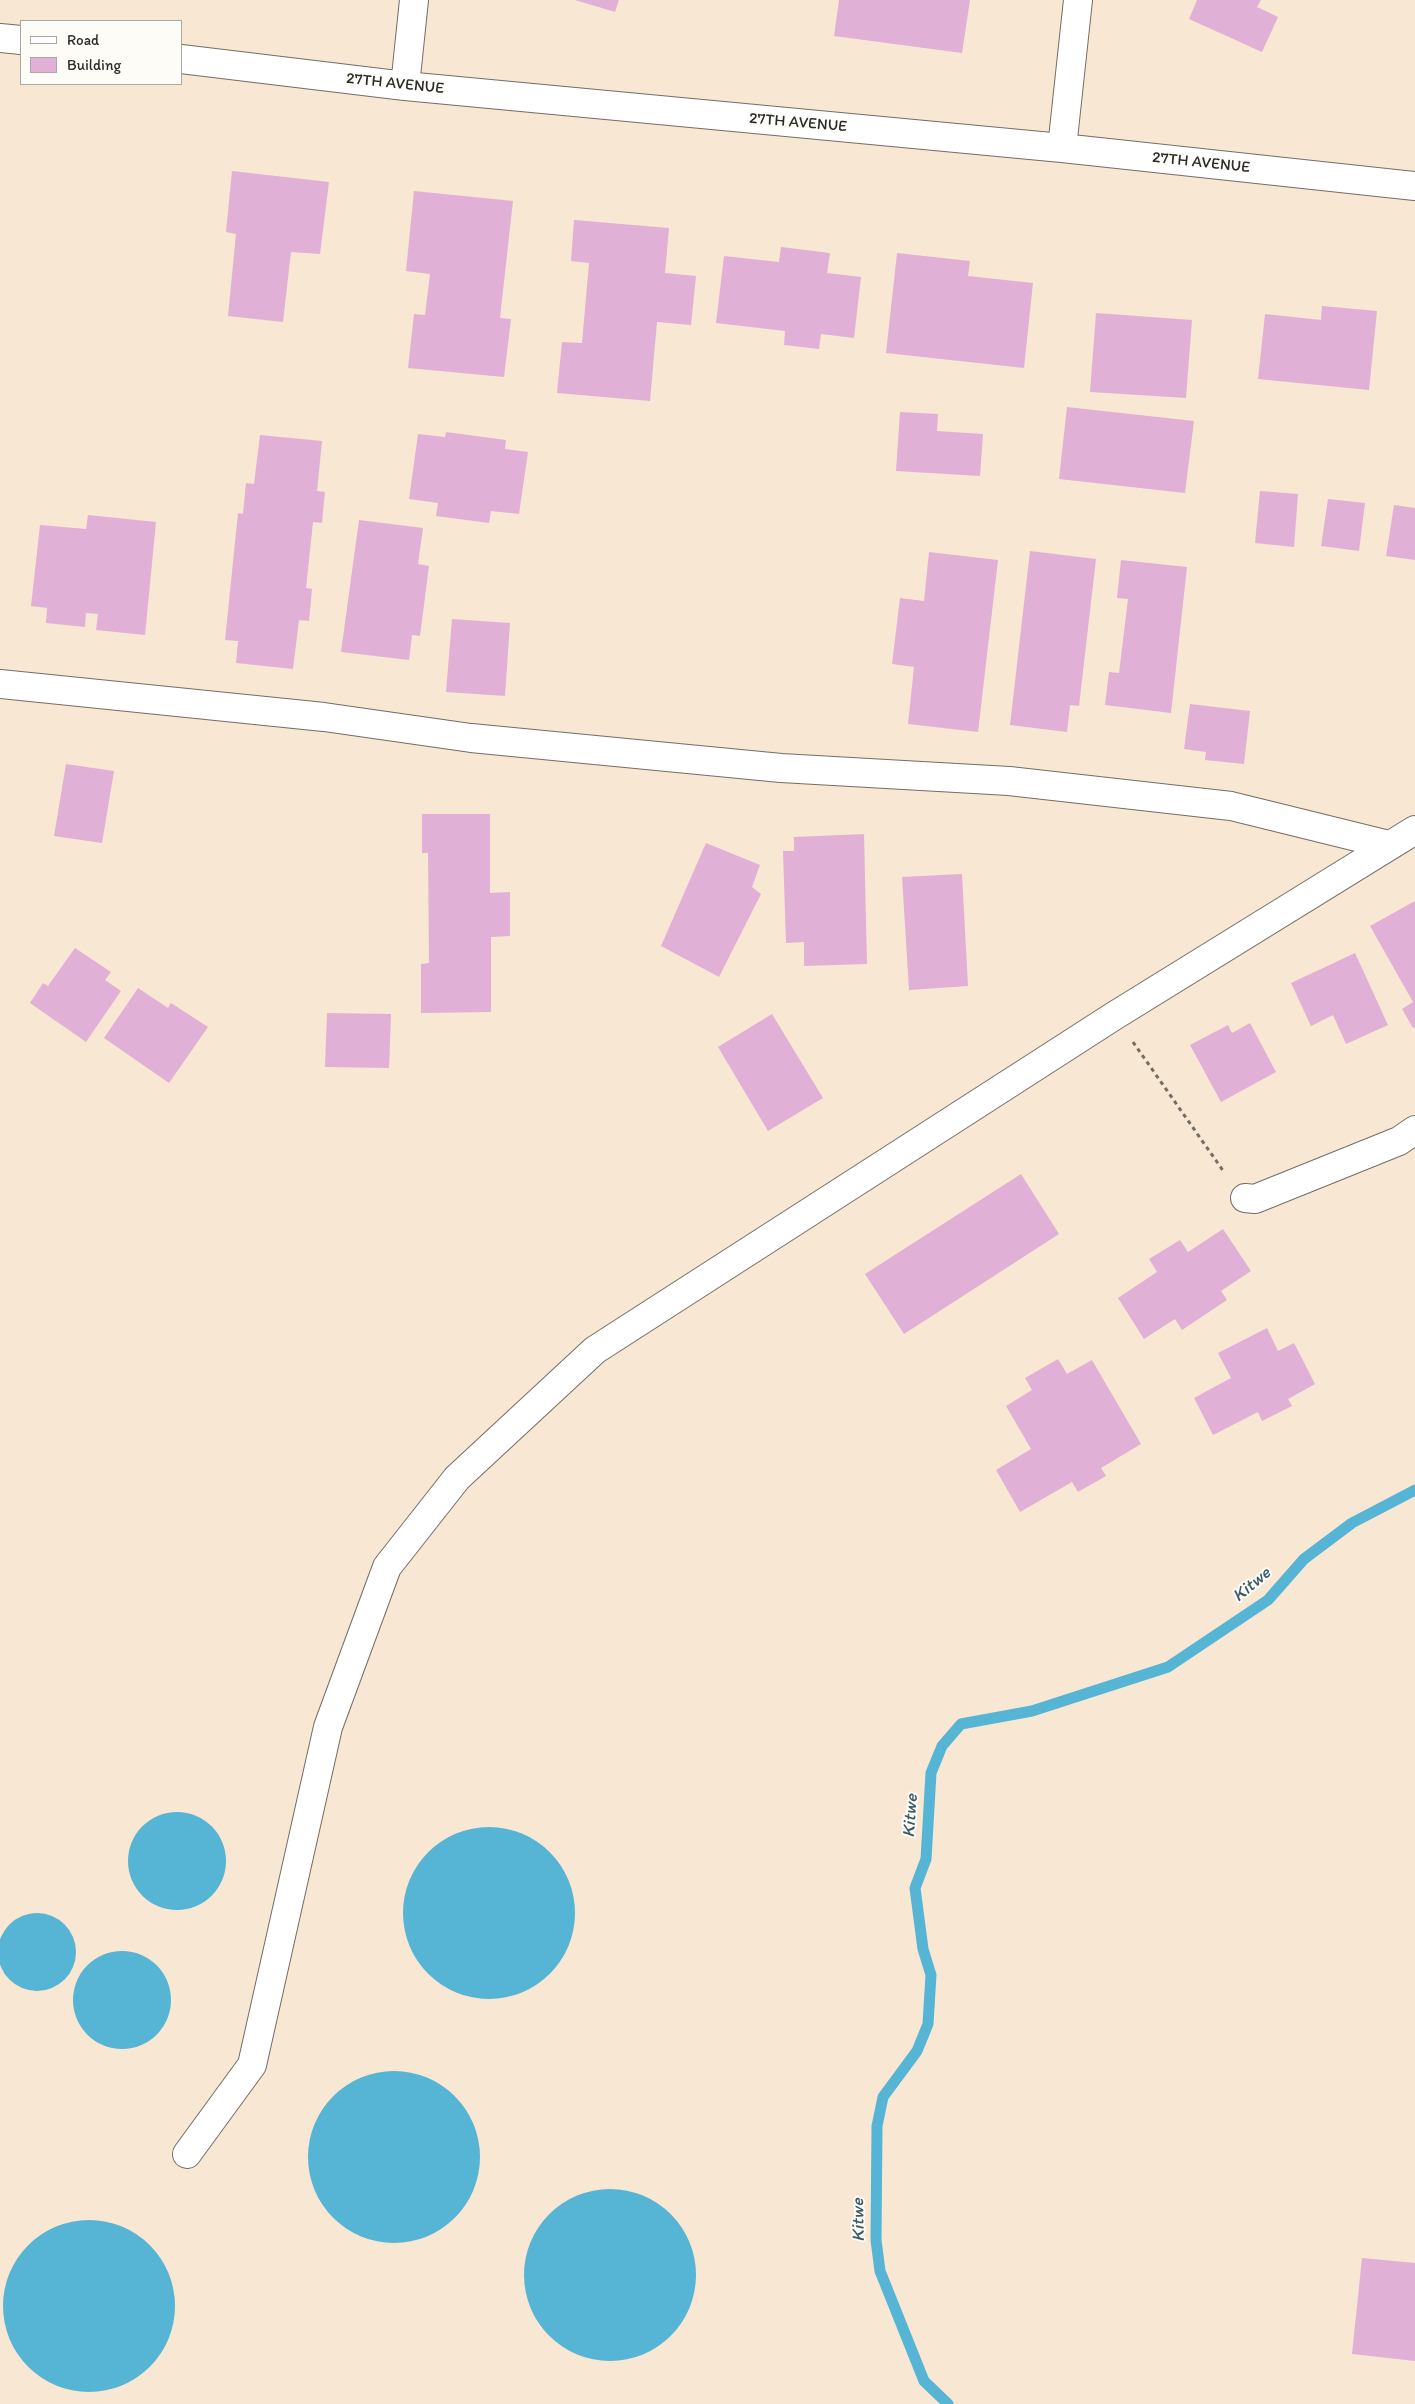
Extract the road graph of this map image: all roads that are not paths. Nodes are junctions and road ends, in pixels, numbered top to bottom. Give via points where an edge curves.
1 (414, 0) edge
2 (1078, 0) edge
3 (0, 38) edge
4 (20, 40) edge
5 (182, 59) edge
6 (405, 86) junction
7 (1062, 148) junction
8 (1415, 186) edge
9 (0, 684) edge
10 (1415, 830) edge
11 (1389, 846) junction
12 (1415, 1130) edge
13 (1245, 1198) road end
14 (187, 2154) dead end

1 - 6 street
2 - 7 street
3 - 4 street
5 - 6 street, 27TH AVENUE
6 - 7 street, 27TH AVENUE
7 - 8 street, 27TH AVENUE
9 - 11 street via 324,717 471,738 781,768 1009,781 1222,805
10 - 11 street
11 - 14 street via 1114,1016 595,1350 457,1478 387,1567 328,1727 252,2065
12 - 13 street via 1399,1141 1255,1200

